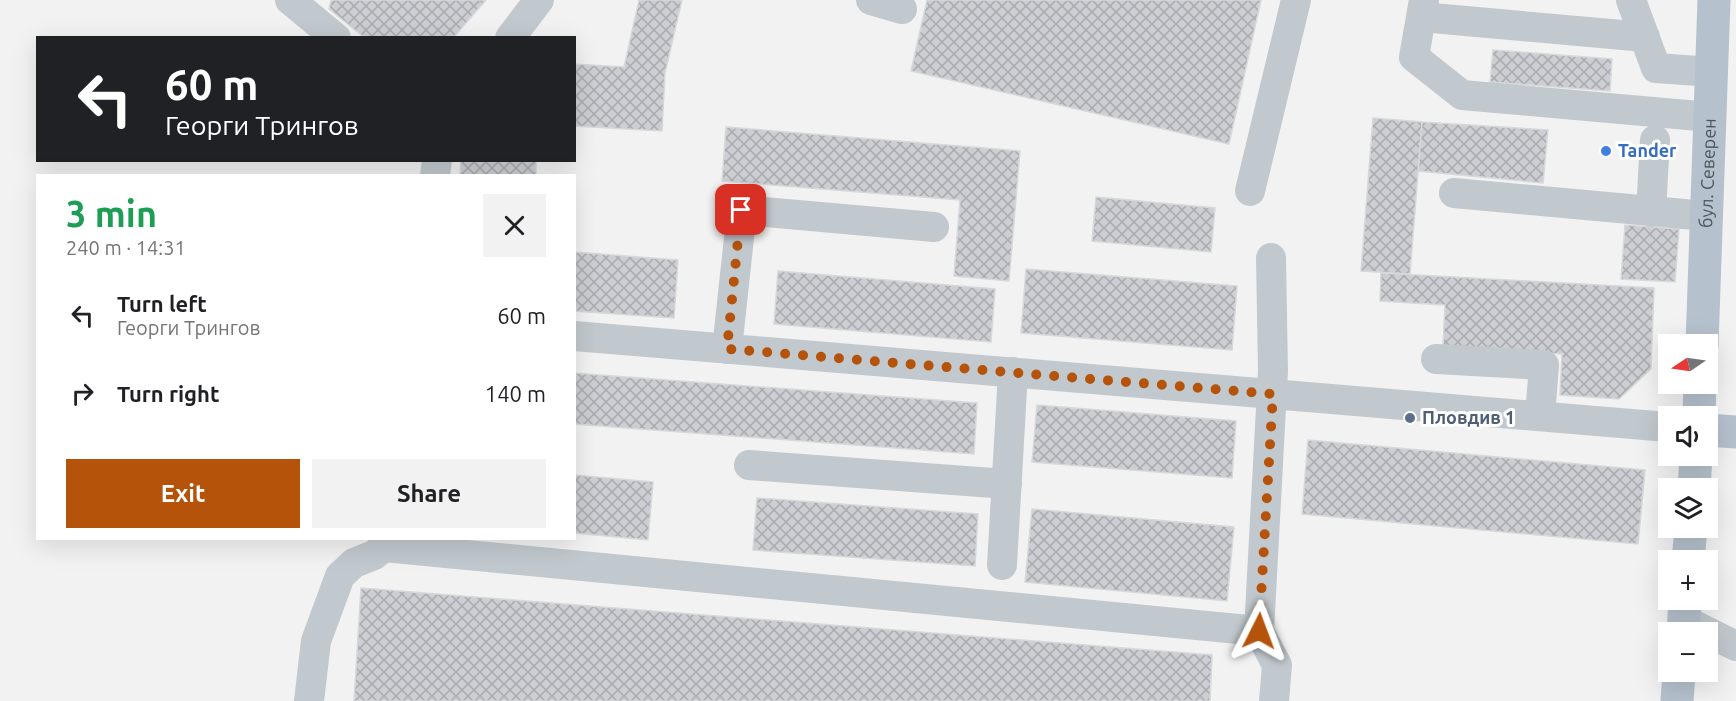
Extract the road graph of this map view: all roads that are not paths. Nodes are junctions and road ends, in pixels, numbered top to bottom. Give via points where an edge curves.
1 (290, 0) edge
2 (539, 0) edge
3 (871, 0) edge
4 (1296, 0) edge
5 (1630, 0) edge
6 (1714, 0) edge
7 (902, 9) dead end
8 (1422, 9) edge
9 (334, 36) edge
10 (512, 36) edge
11 (1645, 38) junction
12 (1712, 72) junction
13 (1710, 117) junction
14 (1655, 140) dead end
15 (1250, 191) dead end
16 (1454, 193) dead end
17 (1651, 212) junction
18 (1706, 216) junction
19 (934, 226) dead end
20 (1271, 258) dead end
21 (1702, 334) edge
22 (576, 336) edge
23 (727, 349) junction
24 (1436, 359) dead end
25 (1013, 372) junction
26 (1273, 394) junction
27 (1540, 416) junction
28 (1658, 427) edge
29 (1718, 431) edge
30 (1736, 432) edge
31 (749, 465) dead end
32 (1007, 484) junction
33 (385, 543) edge
34 (1002, 565) dead end
35 (1684, 618) edge
36 (1259, 631) junction
37 (1736, 646) edge
38 (1678, 682) edge
39 (309, 701) edge
40 (1274, 701) edge
41 (1677, 701) edge

1 - 9 street
2 - 10 street
3 - 7 street
4 - 15 street
5 - 11 street
6 - 12 main road, бул. Северен
8 - 11 street
8 - 13 street via 1414,57 1462,94
11 - 12 street via 1656,68
12 - 13 main road, бул. Северен
13 - 18 main road, бул. Северен
14 - 17 street
16 - 17 street
17 - 18 street
18 - 21 main road, бул. Северен
19 - 23 street via 741,210
20 - 26 street
22 - 23 street
23 - 25 street
24 - 27 street via 1544,365
25 - 26 street
25 - 32 street
26 - 27 street
26 - 36 street
27 - 28 street
29 - 30 main road
31 - 32 street
32 - 34 street
33 - 36 street
33 - 39 street via 374,555 354,563 340,576 316,641
35 - 37 street
36 - 40 street via 1277,665
38 - 41 main road

